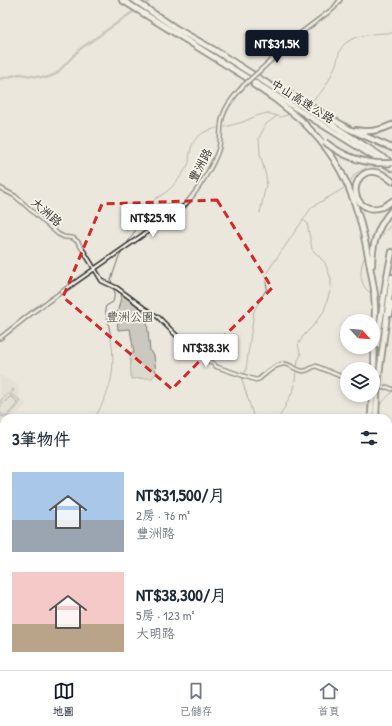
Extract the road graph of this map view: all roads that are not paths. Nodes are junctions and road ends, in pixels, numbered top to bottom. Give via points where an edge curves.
1 (122, 0) edge
2 (134, 0) edge
3 (340, 0) edge
4 (220, 61) junction
5 (298, 104) junction
6 (309, 108) junction
7 (340, 124) junction
8 (392, 124) edge
9 (324, 144) junction
10 (392, 148) edge
11 (392, 163) edge
12 (392, 168) edge
13 (392, 181) edge
14 (0, 188) edge
15 (392, 200) edge
16 (392, 210) edge
17 (392, 252) edge
18 (95, 269) junction
19 (392, 277) edge
20 (375, 295) junction
21 (392, 303) edge
22 (0, 338) edge
23 (374, 362) edge
24 (375, 362) edge
25 (380, 367) joint
26 (340, 376) edge
27 (380, 388) edge
28 (392, 389) edge
29 (372, 402) edge
30 (377, 402) edge
31 (371, 414) edge
32 (376, 414) edge

1 - 4 highway, 中山高速公路
2 - 5 highway, 中山高速公路
3 - 18 street, 豐洲路, bridge via 334,8 302,32 243,86 230,101 221,119 218,151 190,199 176,212
4 - 5 highway, 中山高速公路
4 - 9 highway via 289,110
5 - 6 highway, 中山高速公路
5 - 12 highway, 中山高速公路 via 307,115
6 - 7 highway
6 - 11 highway, 中山高速公路
7 - 8 highway via 366,131
7 - 10 highway
9 - 11 highway, bridge via 353,158 372,163
9 - 20 highway via 340,169 354,200 367,247
13 - 15 highway via 377,171 369,172 361,176 355,189 362,204 375,209
14 - 18 street, 大洲路 via 15,196 58,234 77,240
16 - 20 highway via 380,225 375,238 372,265
17 - 24 highway
18 - 22 street, 豐洲路
18 - 26 street, 大洲路 via 102,281 117,288 158,317 179,338 217,366 256,380 285,363 303,371 316,366
19 - 25 highway
20 - 23 highway
21 - 25 highway
27 - 28 street
29 - 31 highway
30 - 32 highway, bridge

